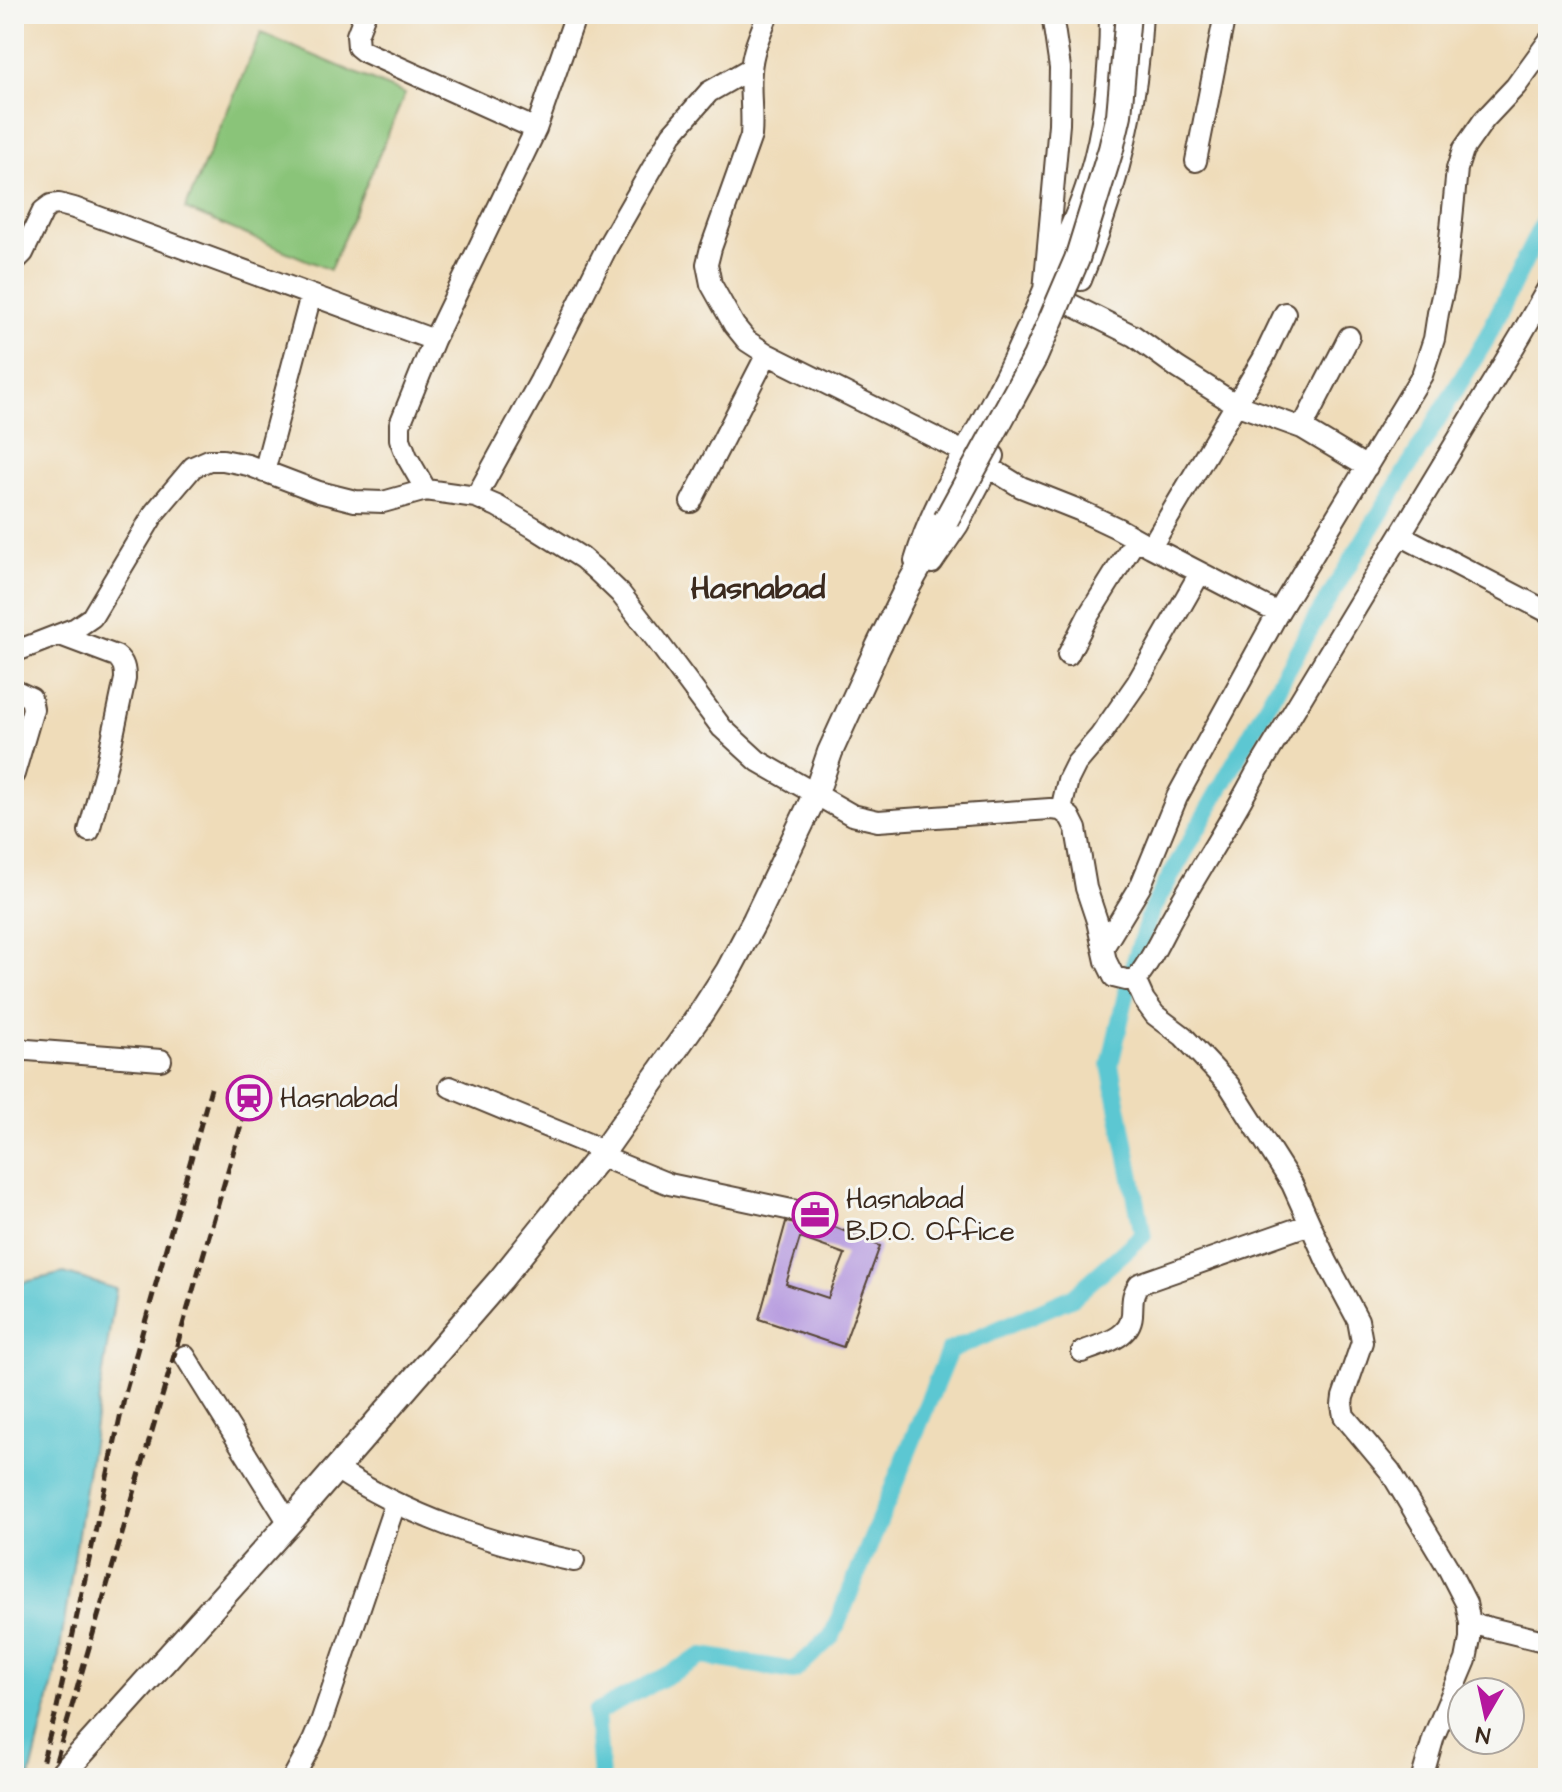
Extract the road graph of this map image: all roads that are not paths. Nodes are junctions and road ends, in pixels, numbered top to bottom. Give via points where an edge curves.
1 (365, 14) edge
2 (576, 14) edge
3 (768, 14) edge
4 (1052, 14) edge
5 (1110, 14) edge
6 (1128, 14) edge
7 (1142, 14) edge
8 (1225, 14) edge
9 (1548, 42) edge
10 (751, 68) junction
11 (536, 129) junction
12 (1196, 161) dead end
13 (14, 262) edge
14 (1548, 288) edge
15 (1044, 291) junction
16 (311, 295) junction
17 (1070, 304) junction
18 (1285, 313) dead end
19 (1349, 337) dead end
20 (434, 340) junction
21 (767, 354) junction
22 (1235, 404) junction
23 (1302, 428) junction
24 (964, 452) junction
25 (988, 467) junction
26 (1367, 467) junction
27 (264, 472) junction
28 (426, 490) junction
29 (476, 497) junction
30 (691, 502) dead end
31 (1400, 535) junction
32 (1144, 543) junction
33 (1200, 573) junction
34 (907, 588) junction
35 (1548, 612) edge
36 (1278, 613) junction
37 (60, 635) junction
38 (14, 652) edge
39 (1068, 655) dead end
40 (14, 690) edge
41 (14, 774) edge
42 (816, 793) junction
43 (1061, 810) junction
44 (89, 831) dead end
45 (1103, 948) junction
46 (1135, 980) junction
47 (14, 1049) edge
48 (161, 1060) dead end
49 (450, 1087) dead end
50 (602, 1153) junction
51 (815, 1215) dead end
52 (1310, 1224) junction
53 (1082, 1352) dead end
54 (185, 1356) dead end
55 (336, 1469) junction
56 (395, 1504) junction
57 (289, 1523) junction
58 (574, 1561) dead end
59 (1470, 1623) junction
60 (1548, 1642) edge
61 (59, 1778) edge
62 (293, 1778) edge
63 (1422, 1778) edge

1 - 11 street via 357,35 363,51
2 - 11 street
3 - 10 street
4 - 15 street via 1060,68 1059,124
5 - 15 street via 1106,91 1089,178
6 - 34 main road, bridge via 1119,115 1077,259 1035,357
7 - 17 street via 1125,147
8 - 12 street
9 - 26 street via 1463,150 1434,339 1422,375
10 - 21 street via 751,136 707,264 711,284 734,325
10 - 29 street via 709,92 672,134
11 - 20 street
13 - 16 street via 43,211 59,204
14 - 31 street
15 - 17 street
15 - 24 street
16 - 20 street
16 - 27 street
17 - 22 street via 1134,336
17 - 25 street
18 - 22 street
19 - 23 street
20 - 28 street via 400,424 407,457
21 - 24 street
21 - 30 street
22 - 23 street
22 - 32 street
23 - 26 street
24 - 25 street
24 - 34 street via 931,515
25 - 32 street
25 - 34 street via 958,525 925,573
26 - 36 street
27 - 28 street via 355,501 383,502
27 - 37 street via 223,460 193,467 155,512 92,617
28 - 29 street
29 - 42 street via 533,527 597,571 620,593 722,728 758,761
31 - 35 street
31 - 46 street
32 - 33 street
32 - 39 street via 1088,616
33 - 36 street
33 - 43 street via 1137,683 1076,764
34 - 42 main road
36 - 45 street via 1177,797 1140,887
37 - 38 street
37 - 44 street via 116,656 125,670
40 - 41 street via 31,698 33,709
42 - 43 street via 852,815 878,821
42 - 50 main road via 728,971
43 - 45 street via 1076,829
45 - 46 street via 1114,977
46 - 52 street via 1155,1015 1229,1085 1292,1184
47 - 48 street
49 - 50 street
50 - 51 street via 669,1184
50 - 55 main road
52 - 53 street via 1139,1284 1126,1331
52 - 59 street via 1358,1320 1362,1342 1343,1397 1344,1416 1390,1471 1447,1566
54 - 57 street
55 - 56 street
55 - 57 main road
56 - 58 street via 494,1542
56 - 62 street via 321,1722
57 - 61 main road
59 - 60 street
59 - 63 street via 1466,1660

